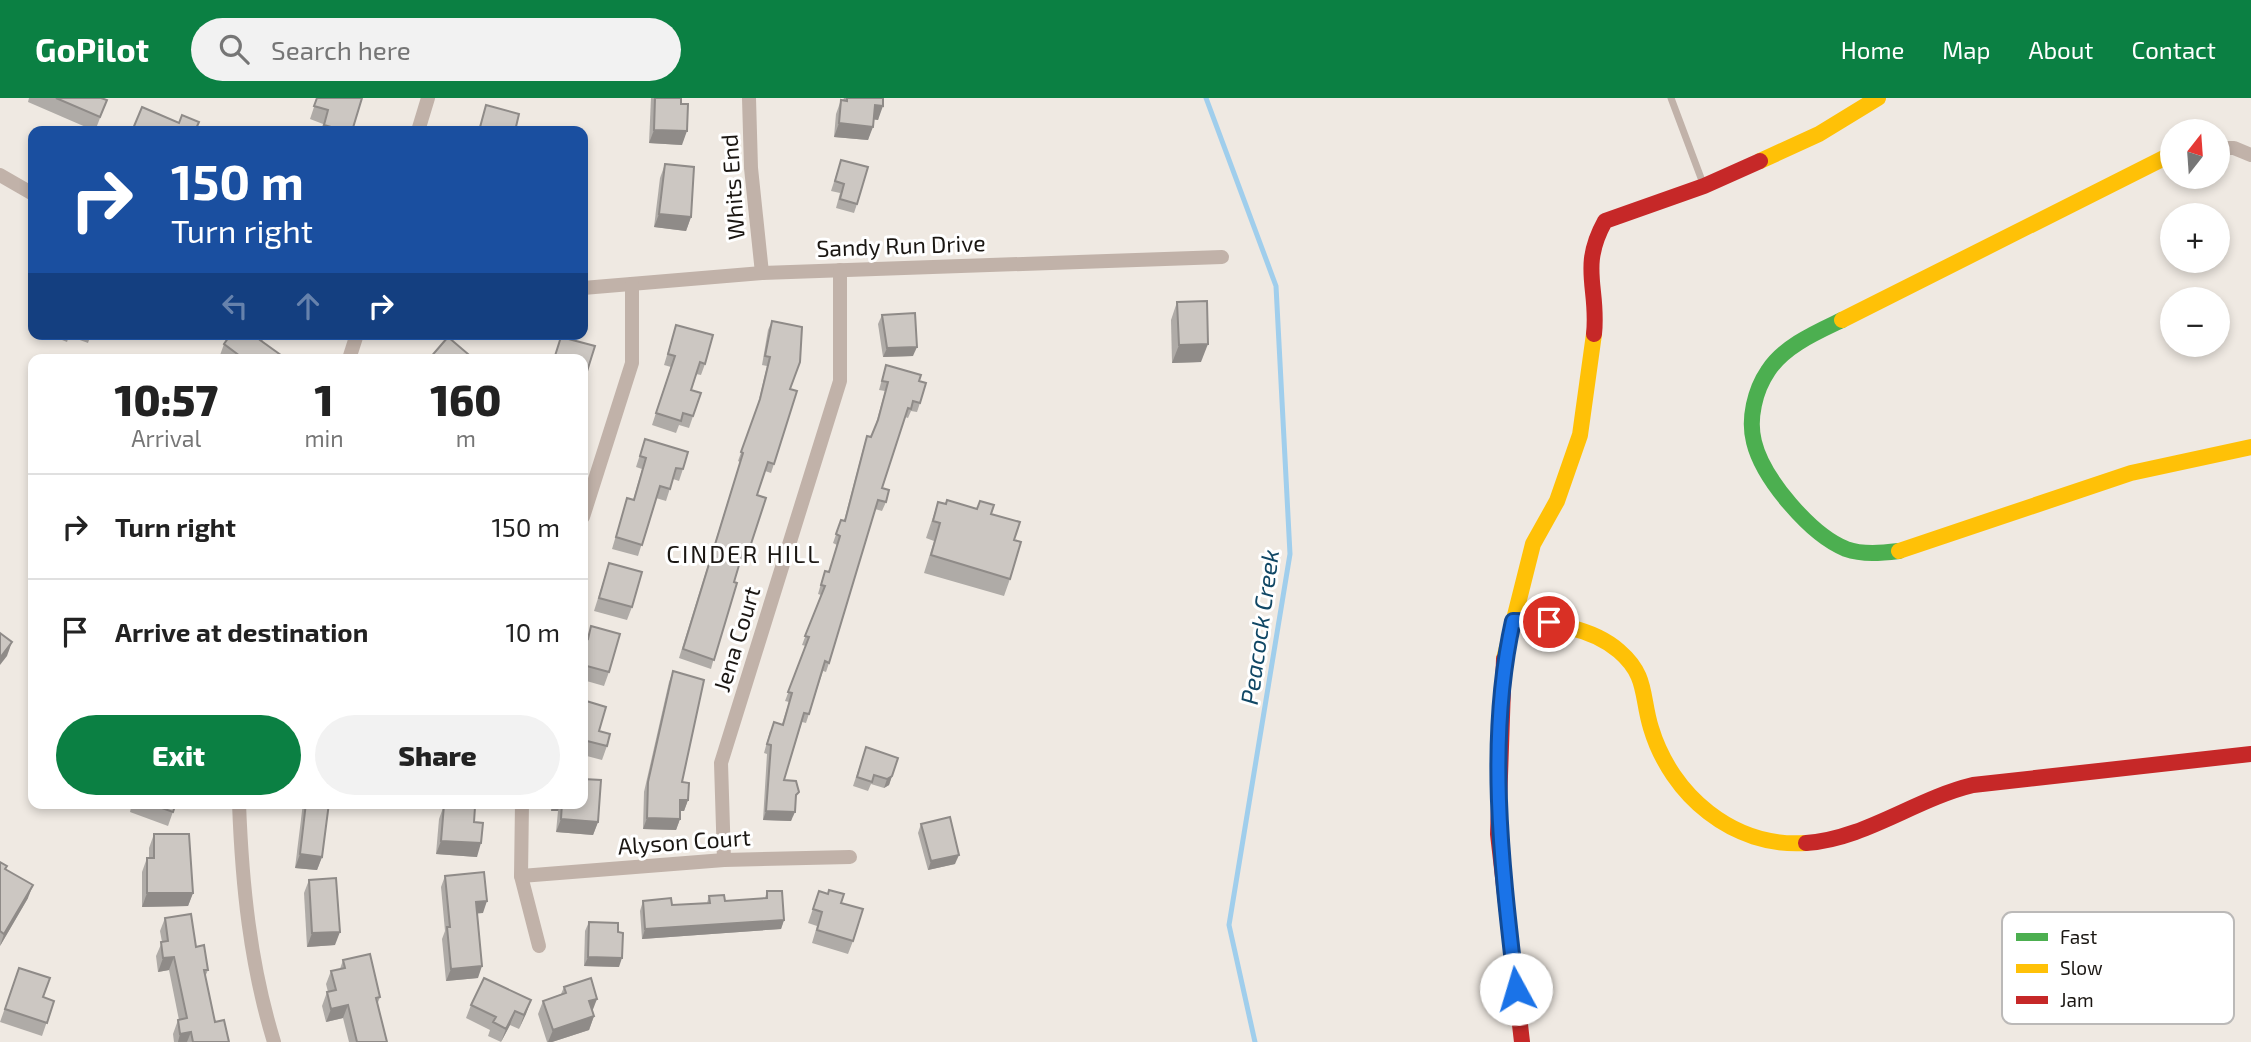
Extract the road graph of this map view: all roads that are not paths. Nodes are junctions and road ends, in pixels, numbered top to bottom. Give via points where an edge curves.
1 (428, 98) edge
2 (749, 98) edge
3 (1671, 98) edge
4 (1878, 98) edge
5 (420, 126) edge
6 (2230, 148) edge
7 (2251, 155) edge
8 (2160, 161) edge
9 (0, 175) edge
10 (1704, 186) junction
11 (28, 191) edge
12 (1222, 257) dead end
13 (840, 270) junction
14 (762, 273) junction
15 (632, 284) junction
16 (588, 288) edge
17 (2251, 447) edge
18 (588, 501) edge
19 (1513, 621) junction
20 (2251, 754) edge
21 (239, 809) edge
22 (522, 809) edge
23 (850, 856) dead end
24 (724, 860) junction
25 (521, 876) junction
26 (539, 946) dead end
27 (274, 1042) edge
28 (1522, 1042) edge

1 - 5 street
2 - 14 street, Whits End
3 - 10 lane
4 - 10 street via 1819,134
6 - 7 street
8 - 17 street via 1794,347 1767,370 1754,407 1755,447 1776,483 1820,536 1849,550 1878,553 1911,549 2131,473
9 - 11 street
10 - 19 street via 1605,221 1594,241 1589,267 1595,325 1580,435 1557,501 1533,544
12 - 13 street, Sandy Run Drive
13 - 14 street, Sandy Run Drive
13 - 24 street, Jena Court via 839,381 722,763
14 - 15 street, Sandy Run Drive
15 - 16 street, Sandy Run Drive
15 - 18 street via 632,363
19 - 20 street via 1584,629 1622,652 1644,684 1650,726 1665,768 1687,799 1766,840 1806,843 1856,833 1962,788
19 - 28 street via 1503,665 1499,834
21 - 27 street via 242,886
22 - 25 street
23 - 24 street, Alyson Court
24 - 25 street, Alyson Court
25 - 26 street

